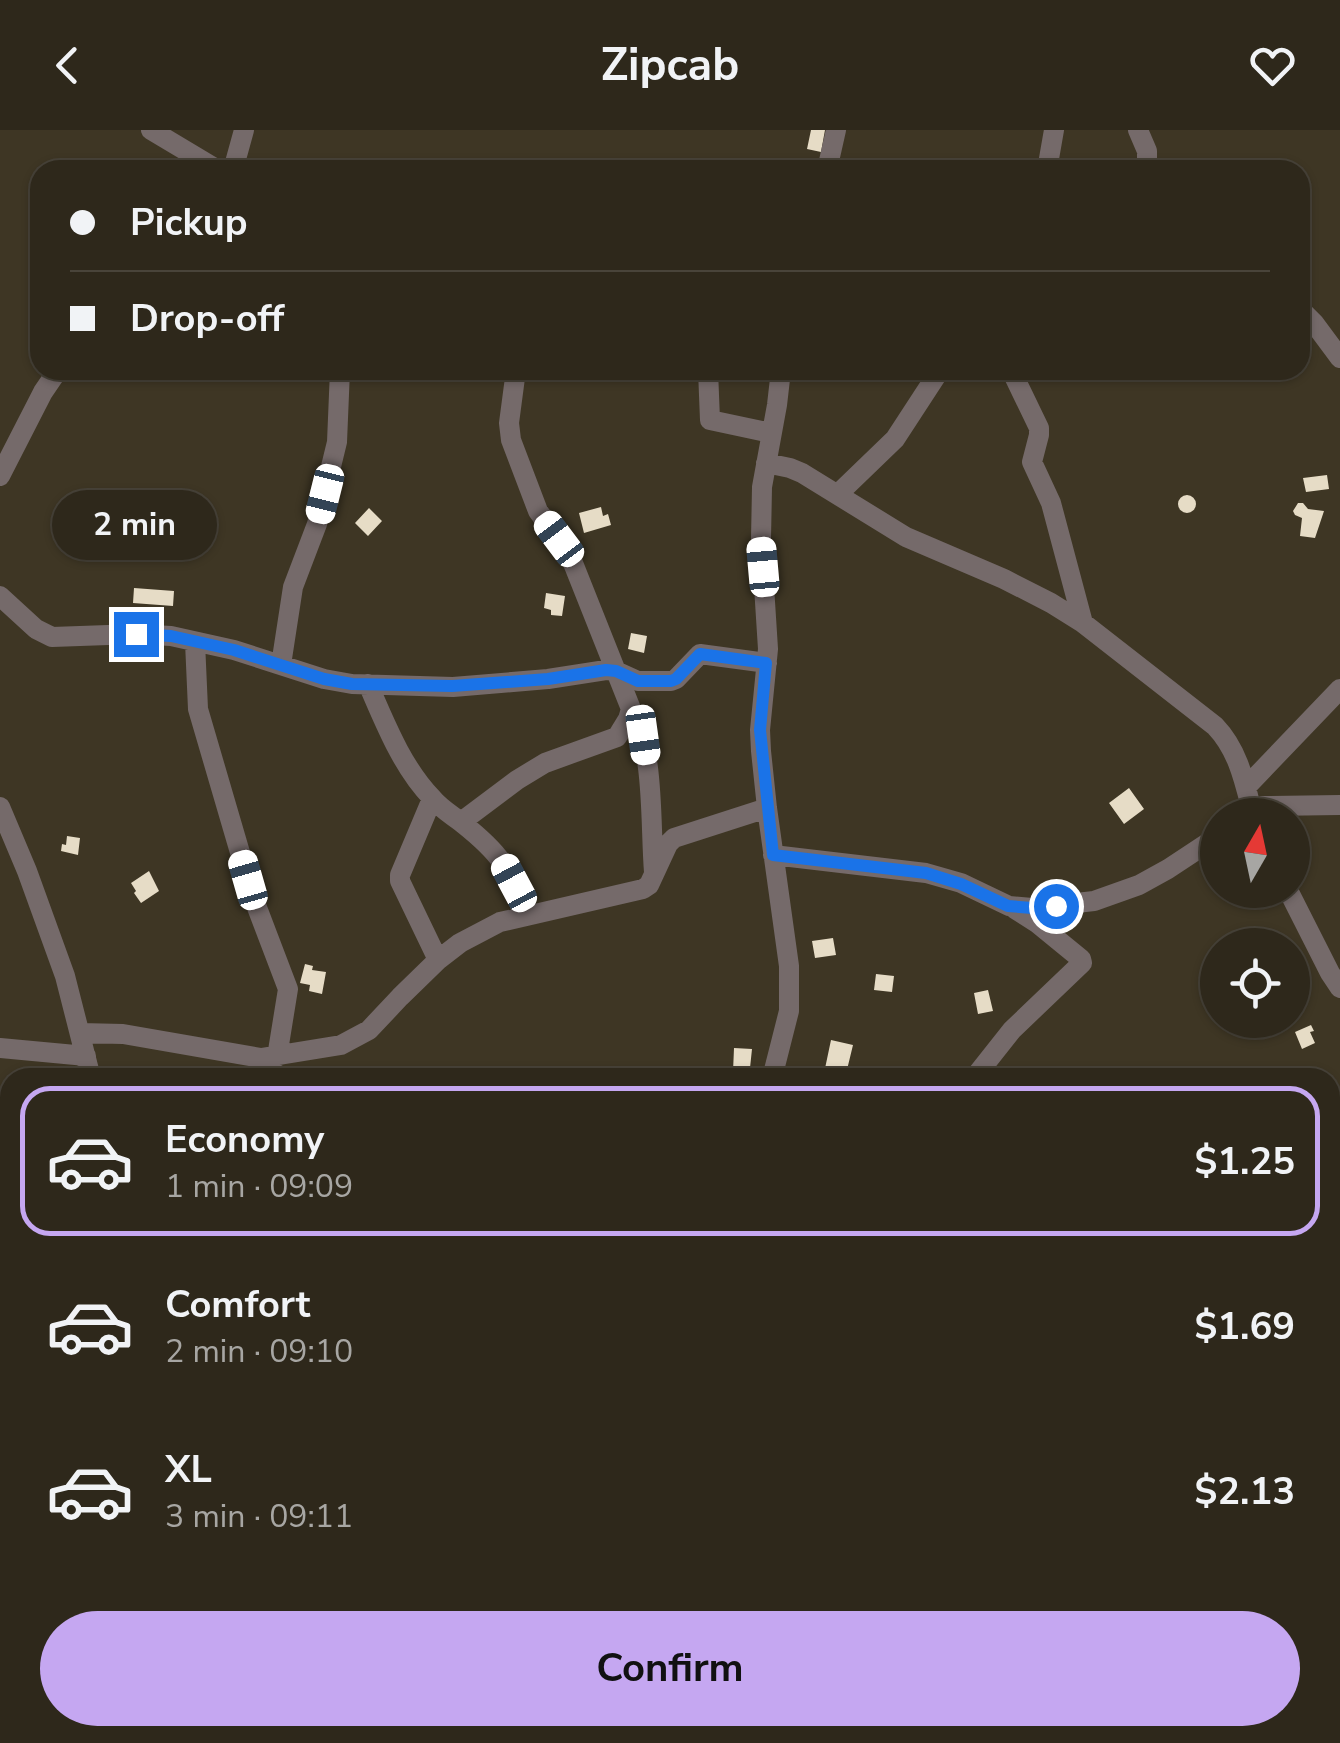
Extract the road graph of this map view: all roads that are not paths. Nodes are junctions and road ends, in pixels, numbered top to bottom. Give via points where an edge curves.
1 (150, 130) edge
2 (244, 130) edge
3 (836, 130) edge
4 (1054, 130) edge
5 (1138, 130) edge
6 (201, 160) edge
7 (236, 160) edge
8 (829, 160) edge
9 (1049, 160) edge
10 (1147, 160) edge
11 (1310, 318) edge
12 (1340, 358) edge
13 (51, 380) edge
14 (339, 380) edge
15 (515, 380) edge
16 (708, 380) edge
17 (779, 380) edge
18 (933, 380) edge
19 (1016, 380) edge
20 (772, 432) junction
21 (766, 463) junction
22 (0, 476) edge
23 (838, 494) junction
24 (0, 596) edge
25 (1083, 623) junction
26 (195, 642) junction
27 (766, 663) junction
28 (282, 665) junction
29 (616, 671) junction
30 (368, 684) junction
31 (1340, 690) edge
32 (631, 709) junction
33 (617, 737) junction
34 (646, 756) junction
35 (1248, 785) junction
36 (1249, 798) edge
37 (432, 799) junction
38 (1310, 805) edge
39 (1340, 805) edge
40 (0, 806) edge
41 (767, 808) junction
42 (461, 822) junction
43 (1200, 848) edge
44 (773, 855) junction
45 (654, 874) junction
46 (1008, 906) junction
47 (1297, 908) edge
48 (523, 916) junction
49 (438, 960) junction
50 (1340, 988) edge
51 (80, 1033) junction
52 (0, 1048) edge
53 (86, 1056) junction
54 (272, 1064) edge
55 (89, 1068) edge
56 (775, 1068) edge
57 (982, 1068) edge

1 - 6 street
2 - 7 street
3 - 8 street
4 - 9 street
5 - 10 street
11 - 12 street
13 - 22 street
14 - 28 street via 335,453 292,587
15 - 29 street via 511,440 538,512 569,553
16 - 20 street via 710,420
17 - 20 street
18 - 23 street via 895,439
19 - 25 street via 1038,428 1032,462 1052,503
20 - 21 street
21 - 23 street
21 - 27 street
23 - 25 street via 906,537 1004,578
24 - 26 street via 52,638 136,634
25 - 35 street via 1215,726
26 - 28 street
26 - 54 street via 198,709 253,898 288,989
27 - 29 street via 700,654 671,681 638,681
27 - 41 street via 760,730
28 - 30 street
29 - 30 street via 452,686
29 - 32 street
30 - 37 street
31 - 35 street
32 - 33 street
32 - 34 street
33 - 34 street
33 - 42 street via 545,762
34 - 45 street
35 - 36 street
37 - 42 street
37 - 49 street via 400,881
38 - 39 street
40 - 51 street via 28,870
41 - 44 street
41 - 45 street via 674,838
42 - 48 street via 502,859
43 - 46 street via 1139,885 1094,900
44 - 46 street via 926,873
44 - 56 street via 789,966 789,1011
45 - 48 street via 644,889
46 - 57 street via 1082,963
47 - 50 street
48 - 49 street via 500,922
49 - 54 street via 356,1039
51 - 53 street
51 - 54 street via 122,1034
52 - 53 street
53 - 55 street

